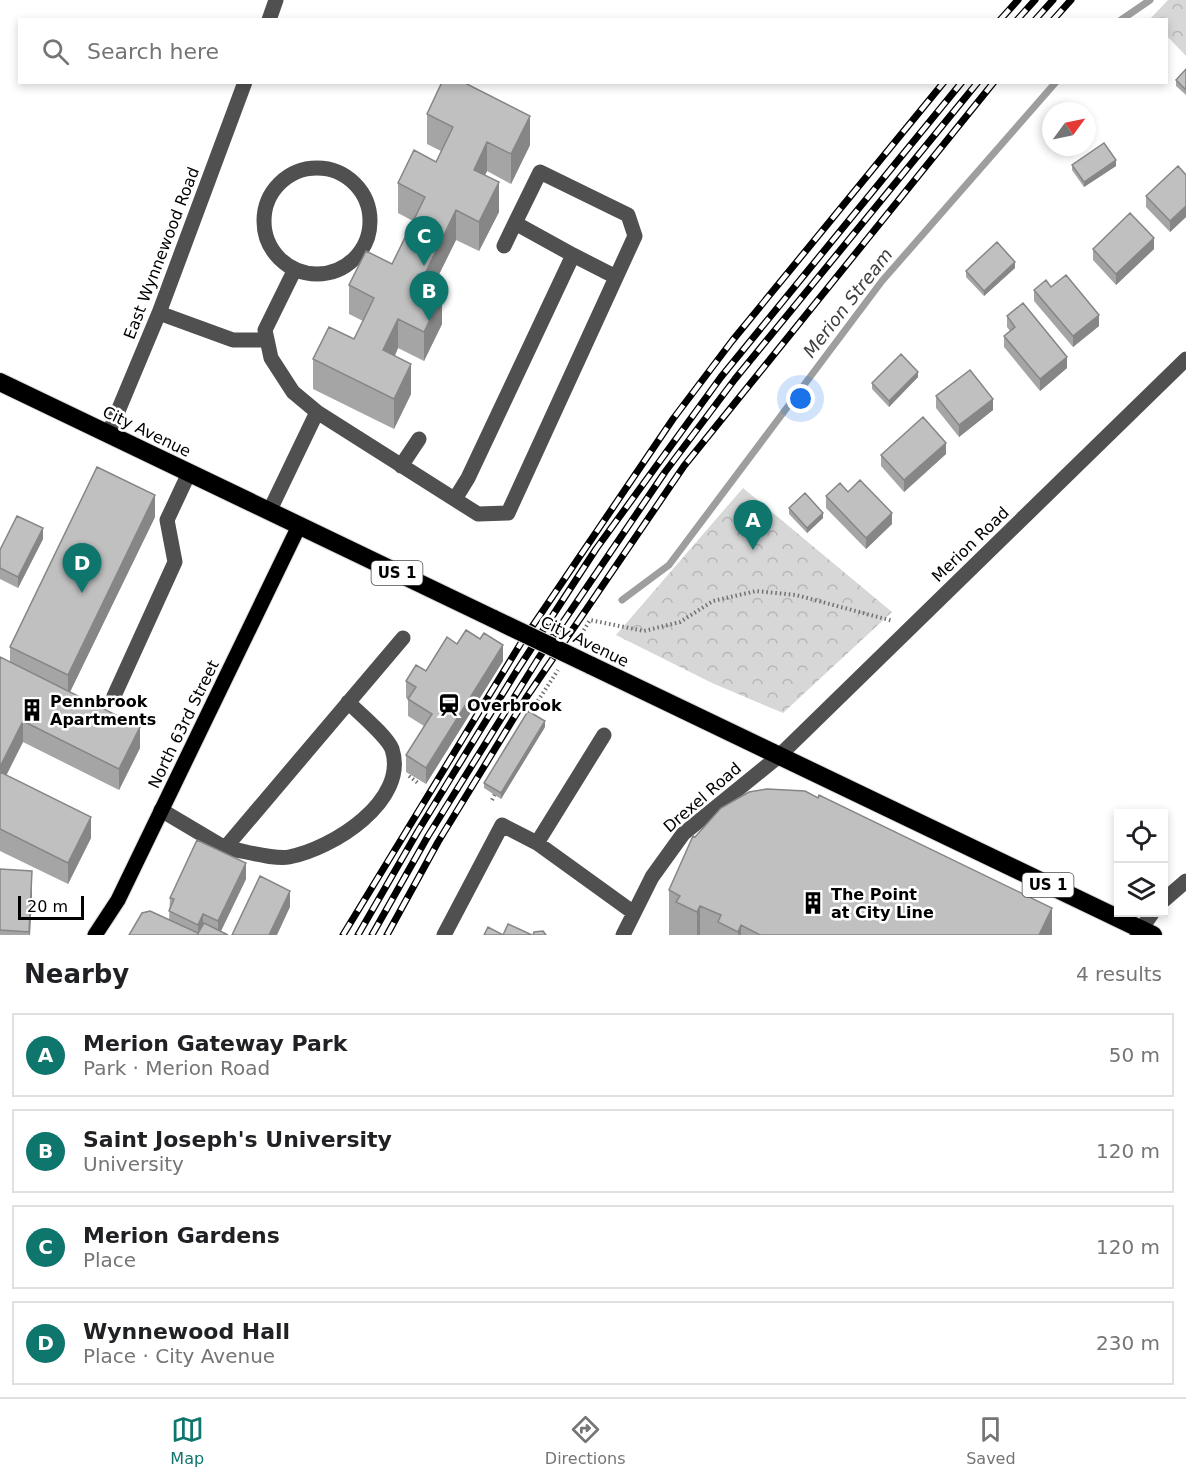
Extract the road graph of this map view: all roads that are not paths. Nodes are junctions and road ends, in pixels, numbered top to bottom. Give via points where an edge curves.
1 (276, 0) edge
2 (270, 18) edge
3 (244, 84) edge
4 (515, 224) junction
5 (504, 246) dead end
6 (573, 255) junction
7 (295, 269) junction
8 (616, 277) junction
9 (159, 313) junction
10 (266, 340) junction
11 (1186, 359) edge
12 (0, 382) edge
13 (316, 412) junction
14 (108, 435) junction
15 (419, 439) dead end
16 (401, 466) junction
17 (189, 473) junction
18 (455, 500) junction
19 (269, 512) junction
20 (299, 526) junction
21 (403, 638) dead end
22 (114, 696) dead end
23 (348, 702) junction
24 (604, 735) dead end
25 (779, 756) junction
26 (161, 810) junction
27 (537, 843) junction
28 (225, 848) junction
29 (1186, 881) edge
30 (1168, 897) edge
31 (634, 913) junction
32 (1151, 917) edge
33 (1143, 933) edge
34 (94, 935) edge
35 (444, 935) edge
36 (622, 935) edge

1 - 2 street
3 - 9 street, East Wynnewood Road
4 - 5 street
4 - 6 street
4 - 8 street via 540,172 628,215 635,236
6 - 8 street
6 - 18 street
7 - 7 street via 321,275 339,270 362,251 371,220 367,201 353,181 337,171 320,167 301,169 271,191 264,209 263,228 269,246
7 - 10 street via 265,330
8 - 18 street via 508,513 478,514
9 - 10 street via 233,340
9 - 14 street, East Wynnewood Road
10 - 13 street via 271,358 293,392
11 - 25 street, Merion Road
12 - 14 highway, City Avenue / US 1
13 - 16 street
13 - 19 street
14 - 17 highway, City Avenue / US 1
15 - 16 street
16 - 18 street
17 - 19 highway, City Avenue / US 1
17 - 22 street via 167,520 175,562
19 - 20 highway, City Avenue / US 1
20 - 25 highway, City Avenue / US 1, bridge
20 - 26 main road, North 63rd Street
21 - 23 street
23 - 28 street
23 - 28 street via 391,746 396,765 388,790 366,819 329,842 287,858
24 - 27 street
25 - 31 street, Drexel Road via 683,834 666,855
25 - 33 highway, City Avenue / US 1
26 - 28 street
26 - 34 main road, North 63rd Street via 118,900
27 - 31 street
27 - 35 street via 502,825
29 - 30 street
31 - 36 street, Drexel Road
32 - 33 street

